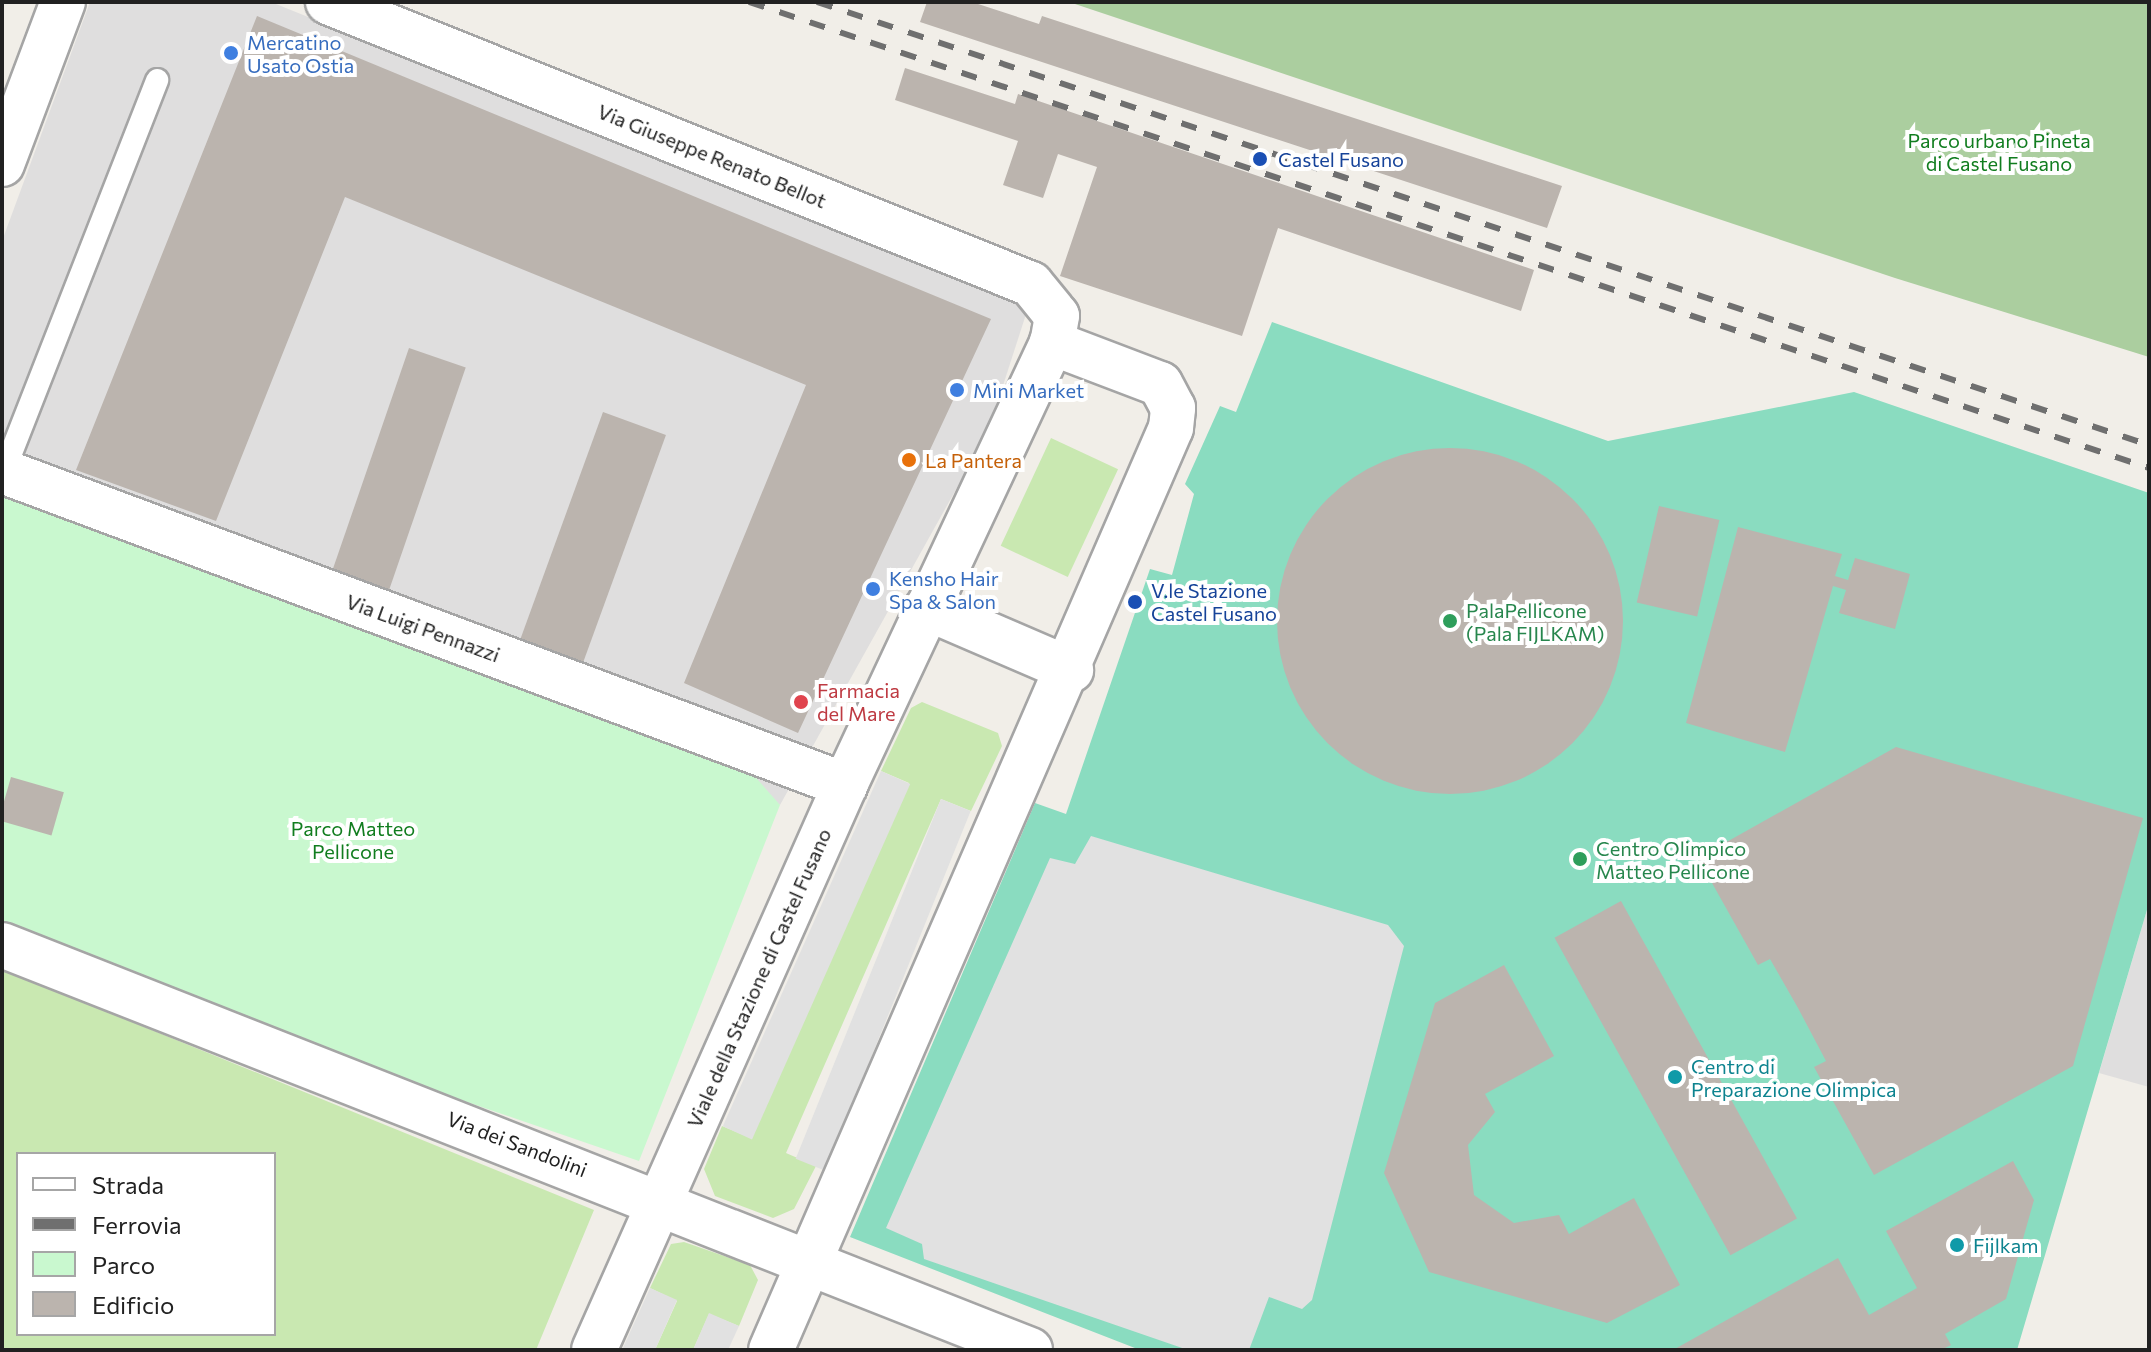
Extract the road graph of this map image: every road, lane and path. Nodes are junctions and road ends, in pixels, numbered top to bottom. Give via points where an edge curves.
1 (63, 2) edge
2 (328, 2) edge
3 (157, 80) dead end
4 (2, 164) edge
5 (1052, 343) junction
6 (3, 471) edge
7 (927, 608) junction
8 (1071, 670) junction
9 (845, 785) junction
10 (2, 945) edge
11 (660, 1200) junction
12 (810, 1258) junction
13 (594, 1350) edge
14 (771, 1350) edge
15 (1030, 1350) edge

1 - 4 street
2 - 5 street, Via Giuseppe Renato Bellot via 1031,284 1054,307
3 - 6 lane
5 - 7 street, Viale della Stazione di Castel Fusano
5 - 8 street via 1153,380 1171,399 1171,428
6 - 9 street, Via Luigi Pennazzi
7 - 8 street
7 - 9 street, Viale della Stazione di Castel Fusano
8 - 12 street
9 - 11 street, Viale della Stazione di Castel Fusano
10 - 11 street, Via dei Sandolini
11 - 12 street, Via dei Sandolini
11 - 13 street, Viale della Stazione di Castel Fusano
12 - 14 street
12 - 15 street, Via dei Sandolini

